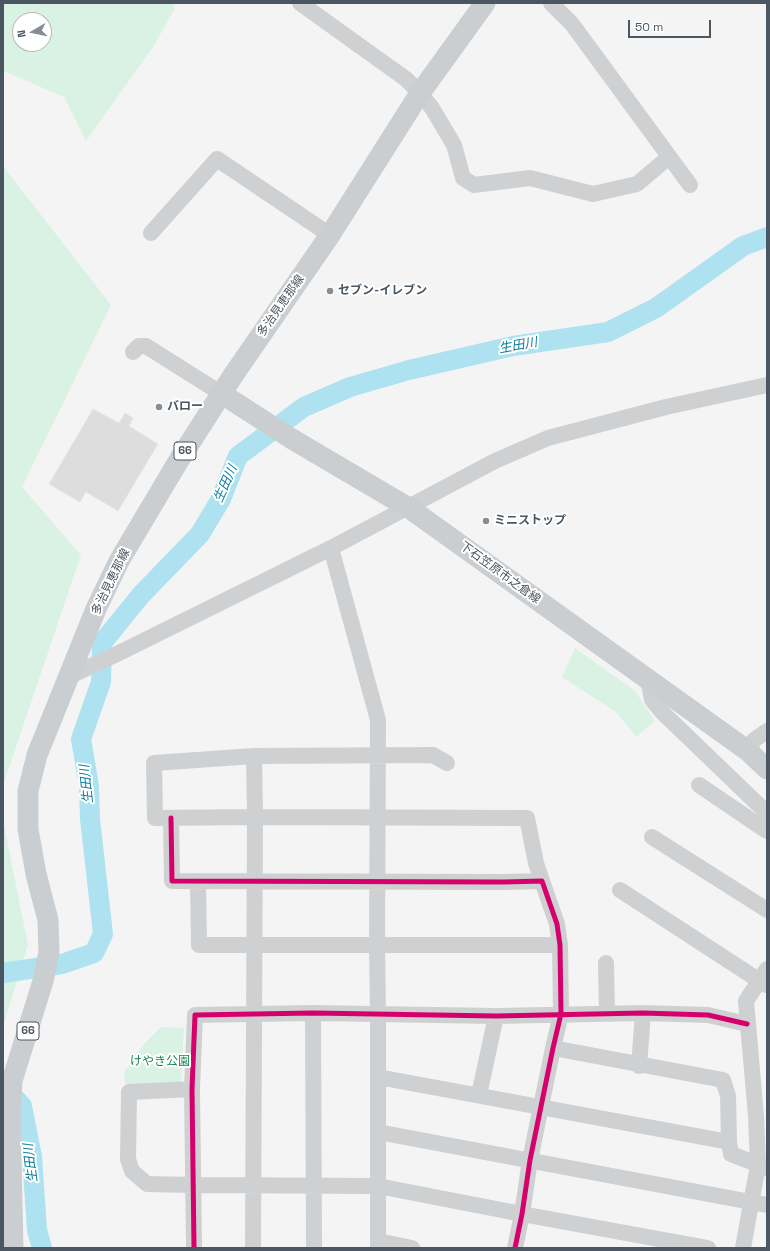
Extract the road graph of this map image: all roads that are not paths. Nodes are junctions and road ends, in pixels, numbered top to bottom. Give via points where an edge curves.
1 (300, 3) edge
2 (485, 3) edge
3 (551, 3) edge
4 (420, 93) junction
5 (669, 157) junction
6 (690, 185) dead end
7 (151, 233) dead end
8 (330, 235) junction
9 (133, 352) dead end
10 (767, 385) edge
11 (222, 394) junction
12 (409, 508) junction
13 (330, 548) junction
14 (79, 672) junction
15 (648, 680) junction
16 (767, 731) edge
17 (748, 751) junction
18 (254, 756) junction
19 (378, 756) junction
20 (447, 763) dead end
21 (767, 769) edge
22 (699, 785) dead end
23 (767, 813) edge
24 (171, 818) junction
25 (255, 818) junction
26 (378, 818) junction
27 (767, 831) edge
28 (652, 837) dead end
29 (198, 881) junction
30 (255, 881) junction
31 (377, 881) junction
32 (542, 881) junction
33 (620, 890) dead end
34 (767, 910) edge
35 (377, 944) junction
36 (254, 945) junction
37 (560, 945) junction
38 (606, 963) dead end
39 (764, 978) edge
40 (313, 1013) junction
41 (607, 1013) junction
42 (644, 1013) junction
43 (254, 1014) junction
44 (378, 1014) junction
45 (561, 1014) junction
46 (496, 1016) junction
47 (747, 1024) junction
48 (553, 1048) junction
49 (639, 1066) junction
50 (378, 1077) junction
51 (192, 1089) junction
52 (479, 1095) junction
53 (542, 1108) junction
54 (762, 1118) edge
55 (378, 1132) junction
56 (729, 1142) junction
57 (530, 1160) junction
58 (763, 1166) edge
59 (193, 1186) junction
60 (253, 1186) junction
61 (314, 1186) junction
62 (378, 1186) junction
63 (751, 1202) junction
64 (767, 1205) edge
65 (522, 1214) junction
66 (378, 1245) edge
67 (13, 1248) edge
68 (194, 1248) edge
69 (253, 1248) edge
70 (314, 1248) edge
71 (412, 1248) edge
72 (515, 1248) edge
73 (708, 1248) edge
74 (743, 1248) edge

1 - 4 street via 406,79
2 - 4 main road, 多治見恵那線 / 66
3 - 5 street via 572,24
4 - 5 street via 454,145 462,178 474,185 530,178 593,194 637,184
4 - 8 main road, 多治見恵那線 / 66
5 - 6 street
7 - 8 street via 217,159
8 - 11 main road, 多治見恵那線 / 66
9 - 11 street via 139,346 146,346
10 - 12 street via 548,438 495,461
11 - 12 main road, 下石笠原市之倉線
11 - 14 main road, 多治見恵那線 / 66 via 119,561 96,609
12 - 13 street
12 - 15 main road, 下石笠原市之倉線
13 - 14 street
13 - 19 street via 375,707 378,720
14 - 67 main road, 多治見恵那線 / 66 via 37,755 28,791 28,829 48,920 49,952 43,981 12,1082 10,1114
15 - 17 main road, 下石笠原市之倉線
15 - 23 street via 652,700 662,712
16 - 17 street via 754,740
17 - 21 main road, 下石笠原市之倉線
18 - 19 street
18 - 24 street via 154,763 155,818
18 - 25 street
19 - 20 street via 433,755
19 - 26 street
22 - 27 street
24 - 25 street
24 - 29 street via 172,881
25 - 26 street
25 - 30 street
26 - 31 street
26 - 32 street via 527,818
28 - 34 street
29 - 30 street
29 - 36 street via 199,945
30 - 31 street
30 - 36 street
31 - 32 street
31 - 35 street
32 - 37 street via 557,924
33 - 39 street
35 - 36 street
35 - 37 street
35 - 44 street
36 - 43 street
37 - 45 street
38 - 41 street
39 - 47 street via 746,1001
40 - 43 street
40 - 44 street
40 - 61 street
41 - 42 street
41 - 45 street
42 - 47 street via 708,1015
42 - 49 street
43 - 51 street via 195,1015
43 - 60 street
44 - 46 street
44 - 50 street
45 - 46 street
45 - 48 street
46 - 52 street
47 - 54 street
48 - 49 street
48 - 53 street
49 - 56 street via 723,1080 728,1096
50 - 52 street
50 - 55 street
51 - 59 street
51 - 59 street via 129,1092 128,1159 132,1171 147,1184
52 - 53 street
53 - 56 street
53 - 57 street
54 - 58 street
55 - 57 street
55 - 62 street
56 - 58 street via 731,1154
57 - 63 street
57 - 65 street
58 - 63 street
59 - 60 street
59 - 68 street
60 - 61 street
60 - 69 street
61 - 62 street
61 - 70 street
62 - 65 street
62 - 66 street
63 - 64 street
63 - 74 street
65 - 72 street
65 - 73 street
66 - 71 street

